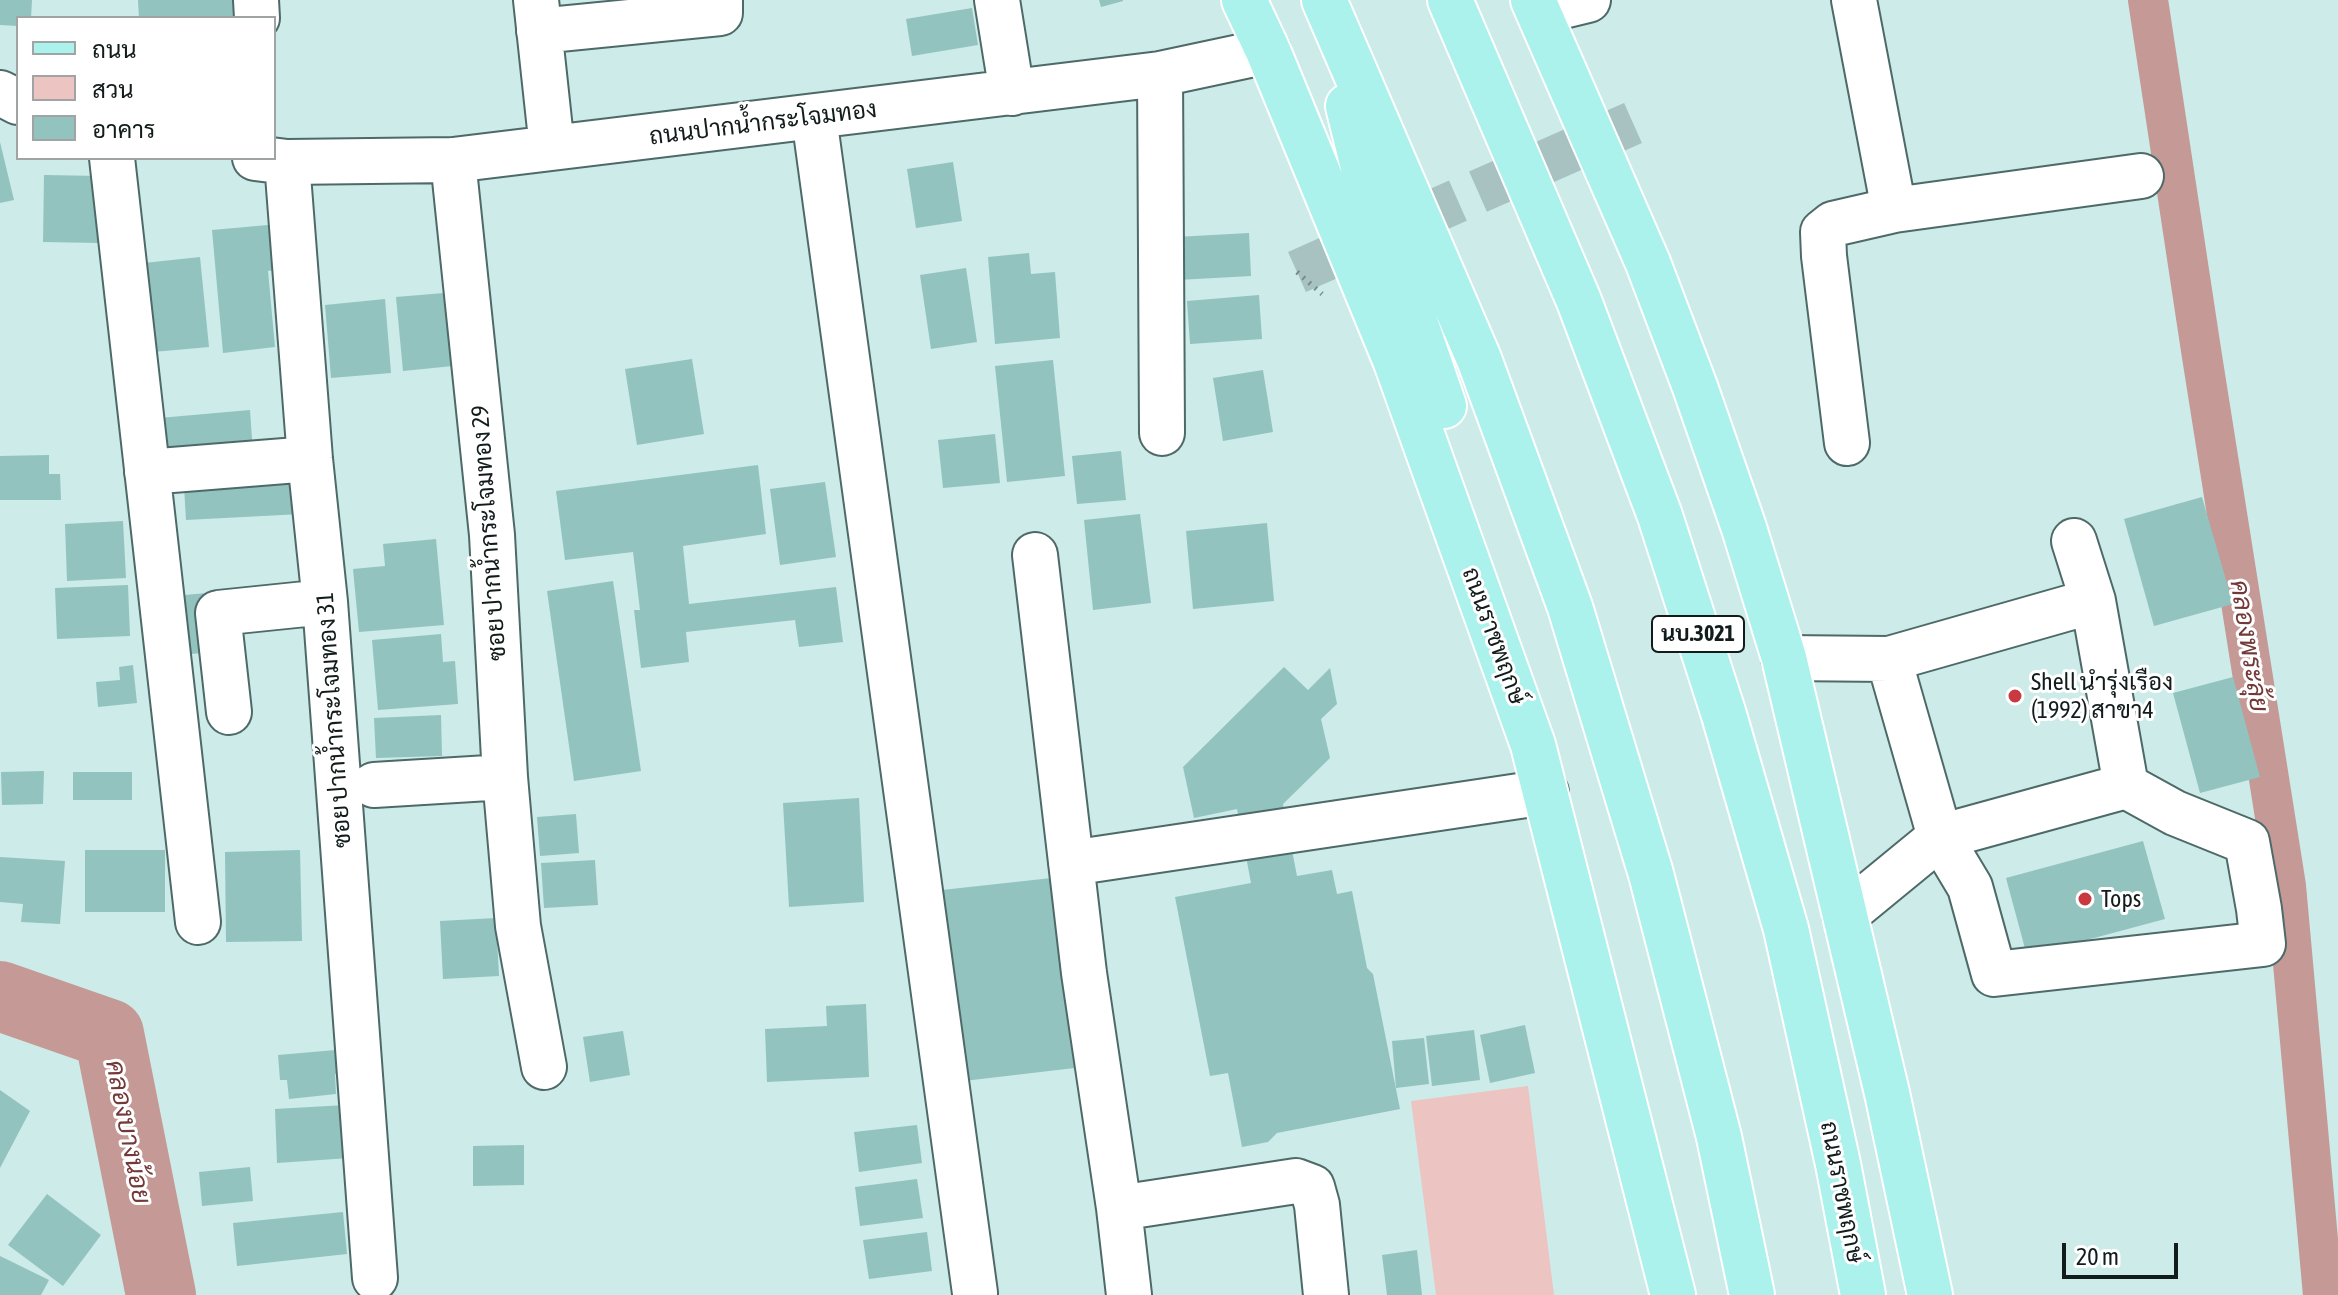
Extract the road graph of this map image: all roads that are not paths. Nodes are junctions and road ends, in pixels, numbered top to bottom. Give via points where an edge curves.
1 (720, 0) edge
2 (997, 0) edge
3 (1244, 0) edge
4 (1450, 0) edge
5 (1588, 0) edge
6 (1854, 0) edge
7 (1536, 6) edge
8 (1330, 12) edge
9 (538, 16) edge
10 (1268, 51) junction
11 (1160, 74) junction
12 (1012, 93) junction
13 (814, 117) junction
14 (552, 148) junction
15 (276, 159) edge
16 (112, 160) edge
17 (267, 160) edge
18 (453, 160) junction
19 (2141, 176) dead end
20 (1894, 210) junction
21 (1162, 433) dead end
22 (1847, 443) dead end
23 (310, 459) junction
24 (147, 472) junction
25 (2074, 541) dead end
26 (1035, 555) dead end
27 (2093, 601) junction
28 (325, 602) junction
29 (1784, 658) junction
30 (1889, 659) junction
31 (229, 712) dead end
32 (1533, 745) junction
33 (505, 777) junction
34 (374, 785) dead end
35 (2126, 786) junction
36 (1546, 792) junction
37 (1940, 837) junction
38 (1071, 863) junction
39 (1845, 915) junction
40 (198, 922) dead end
41 (544, 1067) dead end
42 (1119, 1208) junction
43 (375, 1278) dead end
44 (975, 1293) dead end
45 (1129, 1295) edge
46 (1326, 1295) edge
47 (1673, 1295) edge
48 (1752, 1295) edge
49 (1863, 1295) edge
50 (1930, 1295) edge

1 - 9 street via 720,13
2 - 12 street
3 - 10 main road, ถนนราชพฤกษ์
4 - 49 main road, ถนนราชพฤกษ์ / นบ.3021 via 1579,301 1660,516 1724,715 1786,929
5 - 7 street
6 - 20 street
7 - 29 main road, นบ.3021 via 1648,263 1739,514
8 - 32 main road via 1366,179 1496,568
8 - 48 main road via 1479,359 1570,607 1651,874 1719,1137
9 - 14 street
10 - 11 street, ถนนปากน้ำกระโจมทอง
10 - 32 main road, ถนนราชพฤกษ์ via 1396,362
11 - 12 street, ถนนปากน้ำกระโจมทอง
11 - 21 street
12 - 13 street, ถนนปากน้ำกระโจมทอง
13 - 14 street, ถนนปากน้ำกระโจมทอง
13 - 44 street
14 - 18 street, ถนนปากน้ำกระโจมทอง
15 - 18 street, ถนนปากน้ำกระโจมทอง
16 - 24 street
17 - 23 street, ซอย ปากน้ำกระโจมทอง 31
18 - 33 street, ซอย ปากน้ำกระโจมทอง 29 via 492,535
19 - 20 street
20 - 22 street via 1833,224 1823,232
23 - 24 street
23 - 28 street, ซอย ปากน้ำกระโจมทอง 31
24 - 40 street
25 - 27 street
26 - 38 street
27 - 30 street
27 - 35 street
28 - 31 street via 218,613
28 - 43 street, ซอย ปากน้ำกระโจมทอง 31
29 - 30 street
29 - 39 main road, นบ.3021
30 - 37 street
32 - 36 main road, ถนนราชพฤกษ์
33 - 34 street
33 - 41 street, ซอย ปากน้ำกระโจมทอง 29 via 518,926
35 - 37 street
35 - 37 street via 2247,842 2263,944 1994,974 1970,887
36 - 38 street
36 - 47 main road, ถนนราชพฤกษ์
37 - 39 street
38 - 42 street
39 - 50 main road, นบ.3021
42 - 45 street
42 - 46 street via 1296,1181 1312,1187

